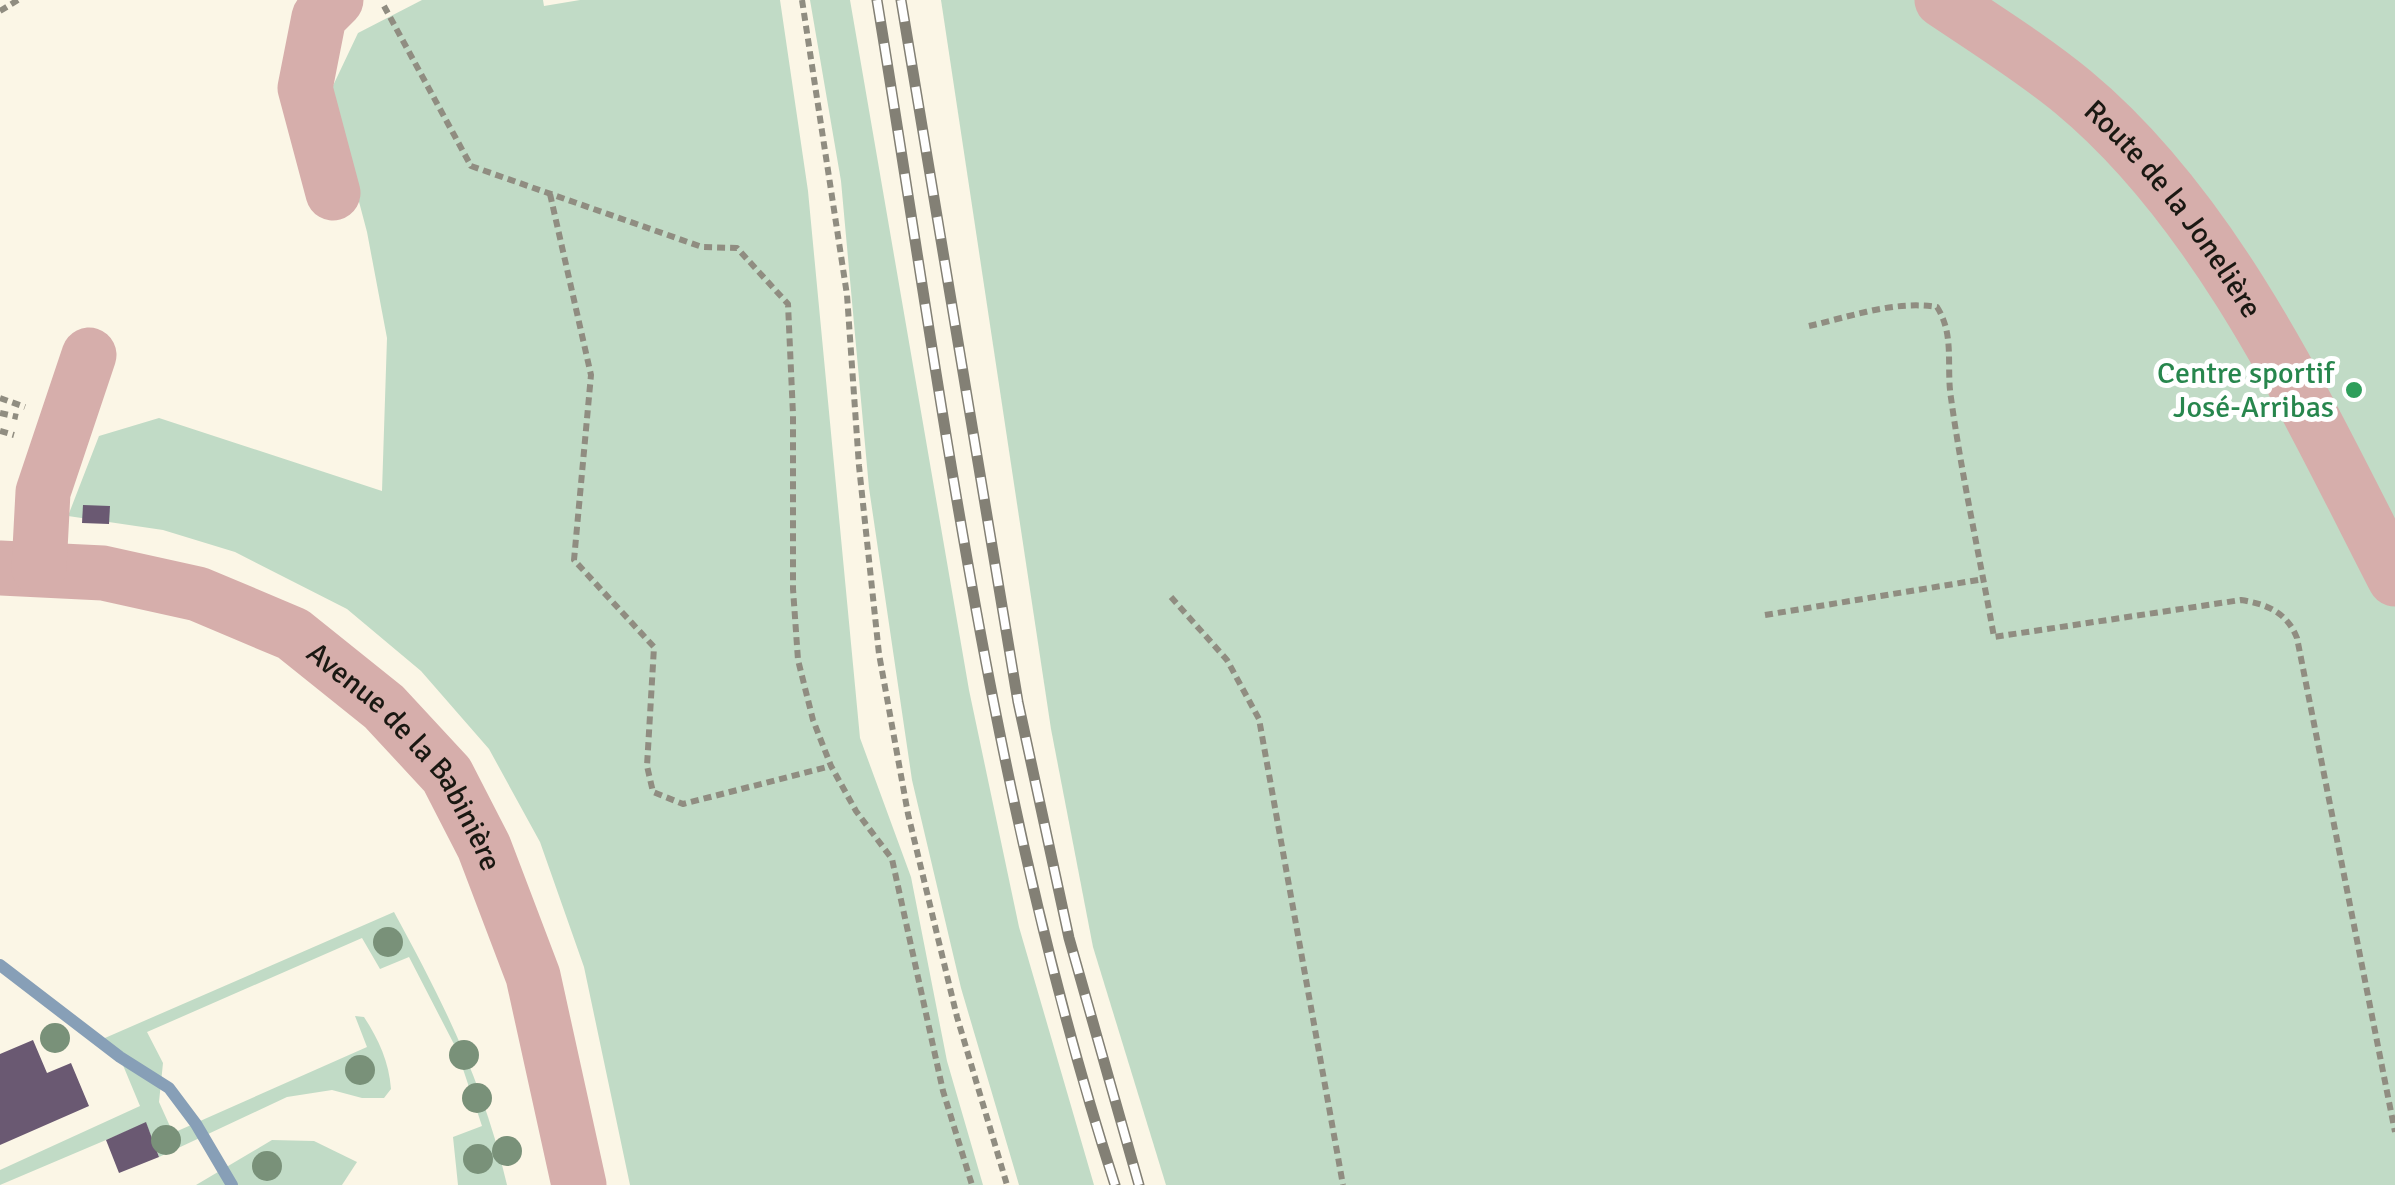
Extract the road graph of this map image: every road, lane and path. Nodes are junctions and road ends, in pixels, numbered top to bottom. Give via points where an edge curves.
1 (18, 0) edge
2 (336, 0) edge
3 (381, 0) edge
4 (802, 0) edge
5 (1942, 0) edge
6 (0, 11) edge
7 (333, 193) dead end
8 (550, 194) junction
9 (1809, 326) dead end
10 (89, 355) dead end
11 (20, 568) edge
12 (1984, 580) junction
13 (2395, 580) edge
14 (1171, 597) dead end
15 (1765, 615) dead end
16 (831, 766) junction
17 (2395, 1132) edge
18 (579, 1185) edge
19 (972, 1185) edge
20 (1007, 1185) edge
21 (1343, 1185) edge

1 - 6 path
2 - 7 street via 319,17 306,88
3 - 8 path via 470,166
4 - 20 path via 848,295 879,654 948,980
5 - 13 street, Route de la Jonelière via 2073,92 2187,216 2290,377
8 - 16 path via 702,247 737,248 788,304 798,660
8 - 16 path via 591,374 574,560 654,647 647,766 654,792 682,804
9 - 12 path via 1897,307 1937,307 1948,332 1950,394
10 - 11 street
11 - 18 street, Avenue de la Babinière via 103,574 198,594 293,634 384,707 446,775 484,847 534,976
12 - 15 path
12 - 17 path via 1994,638 2241,600 2263,604 2288,621 2297,638
14 - 21 path via 1227,660 1259,719
16 - 19 path via 892,860 943,1091

